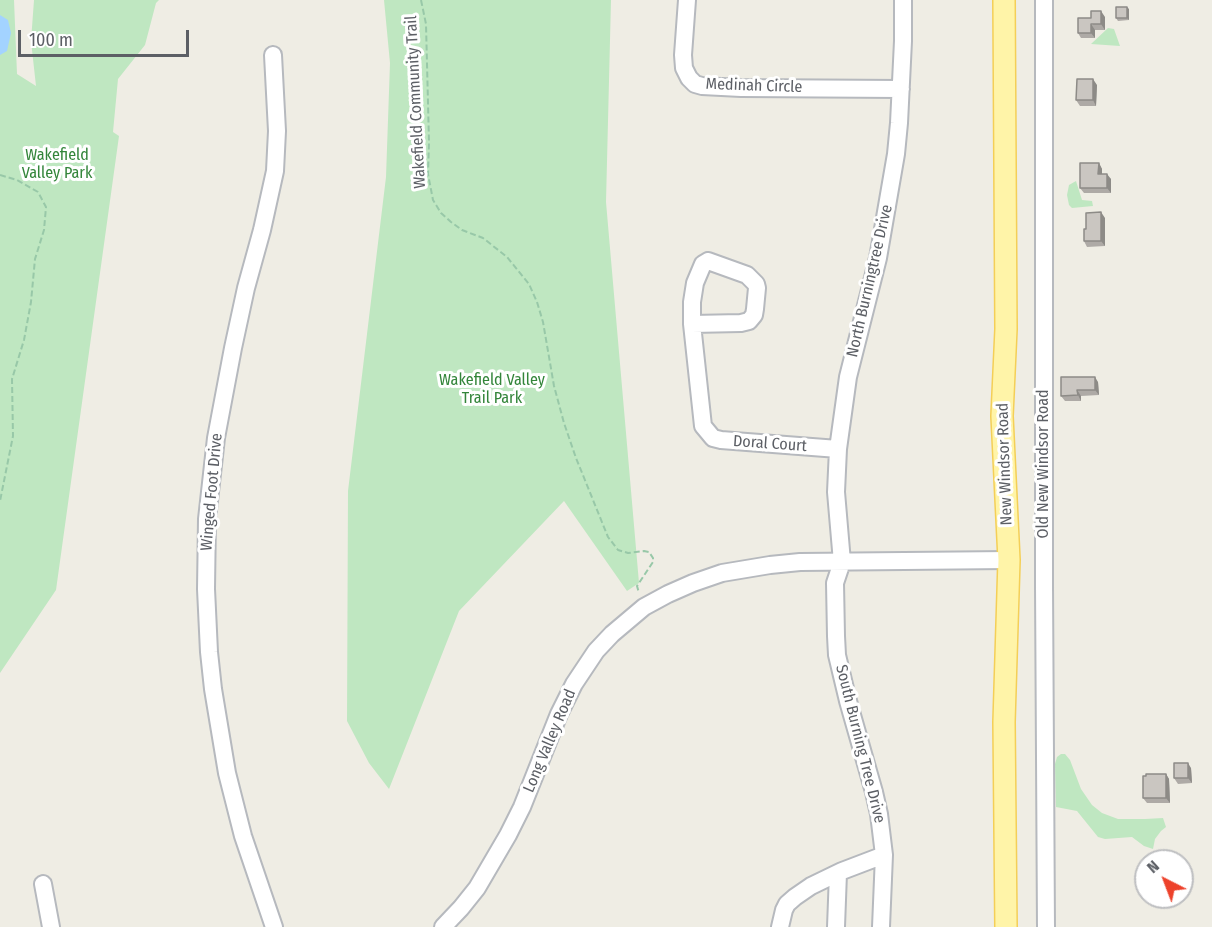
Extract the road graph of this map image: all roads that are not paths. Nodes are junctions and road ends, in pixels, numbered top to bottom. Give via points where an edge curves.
1 (687, 0) edge
2 (903, 0) edge
3 (1004, 0) edge
4 (1044, 0) edge
5 (273, 55) dead end
6 (900, 89) junction
7 (692, 324) junction
8 (838, 449) junction
9 (1009, 560) junction
10 (842, 562) junction
11 (884, 855) junction
12 (838, 873) junction
13 (43, 884) dead end
14 (51, 927) edge
15 (274, 927) edge
16 (444, 927) edge
17 (780, 927) edge
18 (836, 927) edge
19 (881, 927) edge
20 (1006, 927) edge
21 (1046, 927) edge

1 - 6 street, Medinah Circle via 684,68 695,84
2 - 6 street, North Burningtree Drive
3 - 9 main road, New Windsor Road via 1006,330 1002,416
4 - 21 street, Old New Windsor Road
5 - 15 street, Winged Foot Drive via 278,131 275,171 246,288 216,438 207,519 206,589 213,689 227,773 243,836
6 - 8 street, North Burningtree Drive via 890,198 848,377
7 - 7 street, Doral Court via 695,283 703,264 716,263 747,275 756,284 755,309 749,321
7 - 8 street, Doral Court via 703,426 714,438
8 - 10 street, North Burningtree Drive via 836,492
9 - 10 street, Long Valley Road
9 - 20 main road, New Windsor Road via 1004,722
10 - 11 street, South Burning Tree Drive via 835,583 837,655 874,792
10 - 16 street, Long Valley Road via 800,562 722,573 668,594 612,634 574,684 508,835 477,888
11 - 12 street
11 - 19 street, South Burning Tree Drive
12 - 17 street via 787,904
12 - 18 street
13 - 14 street

